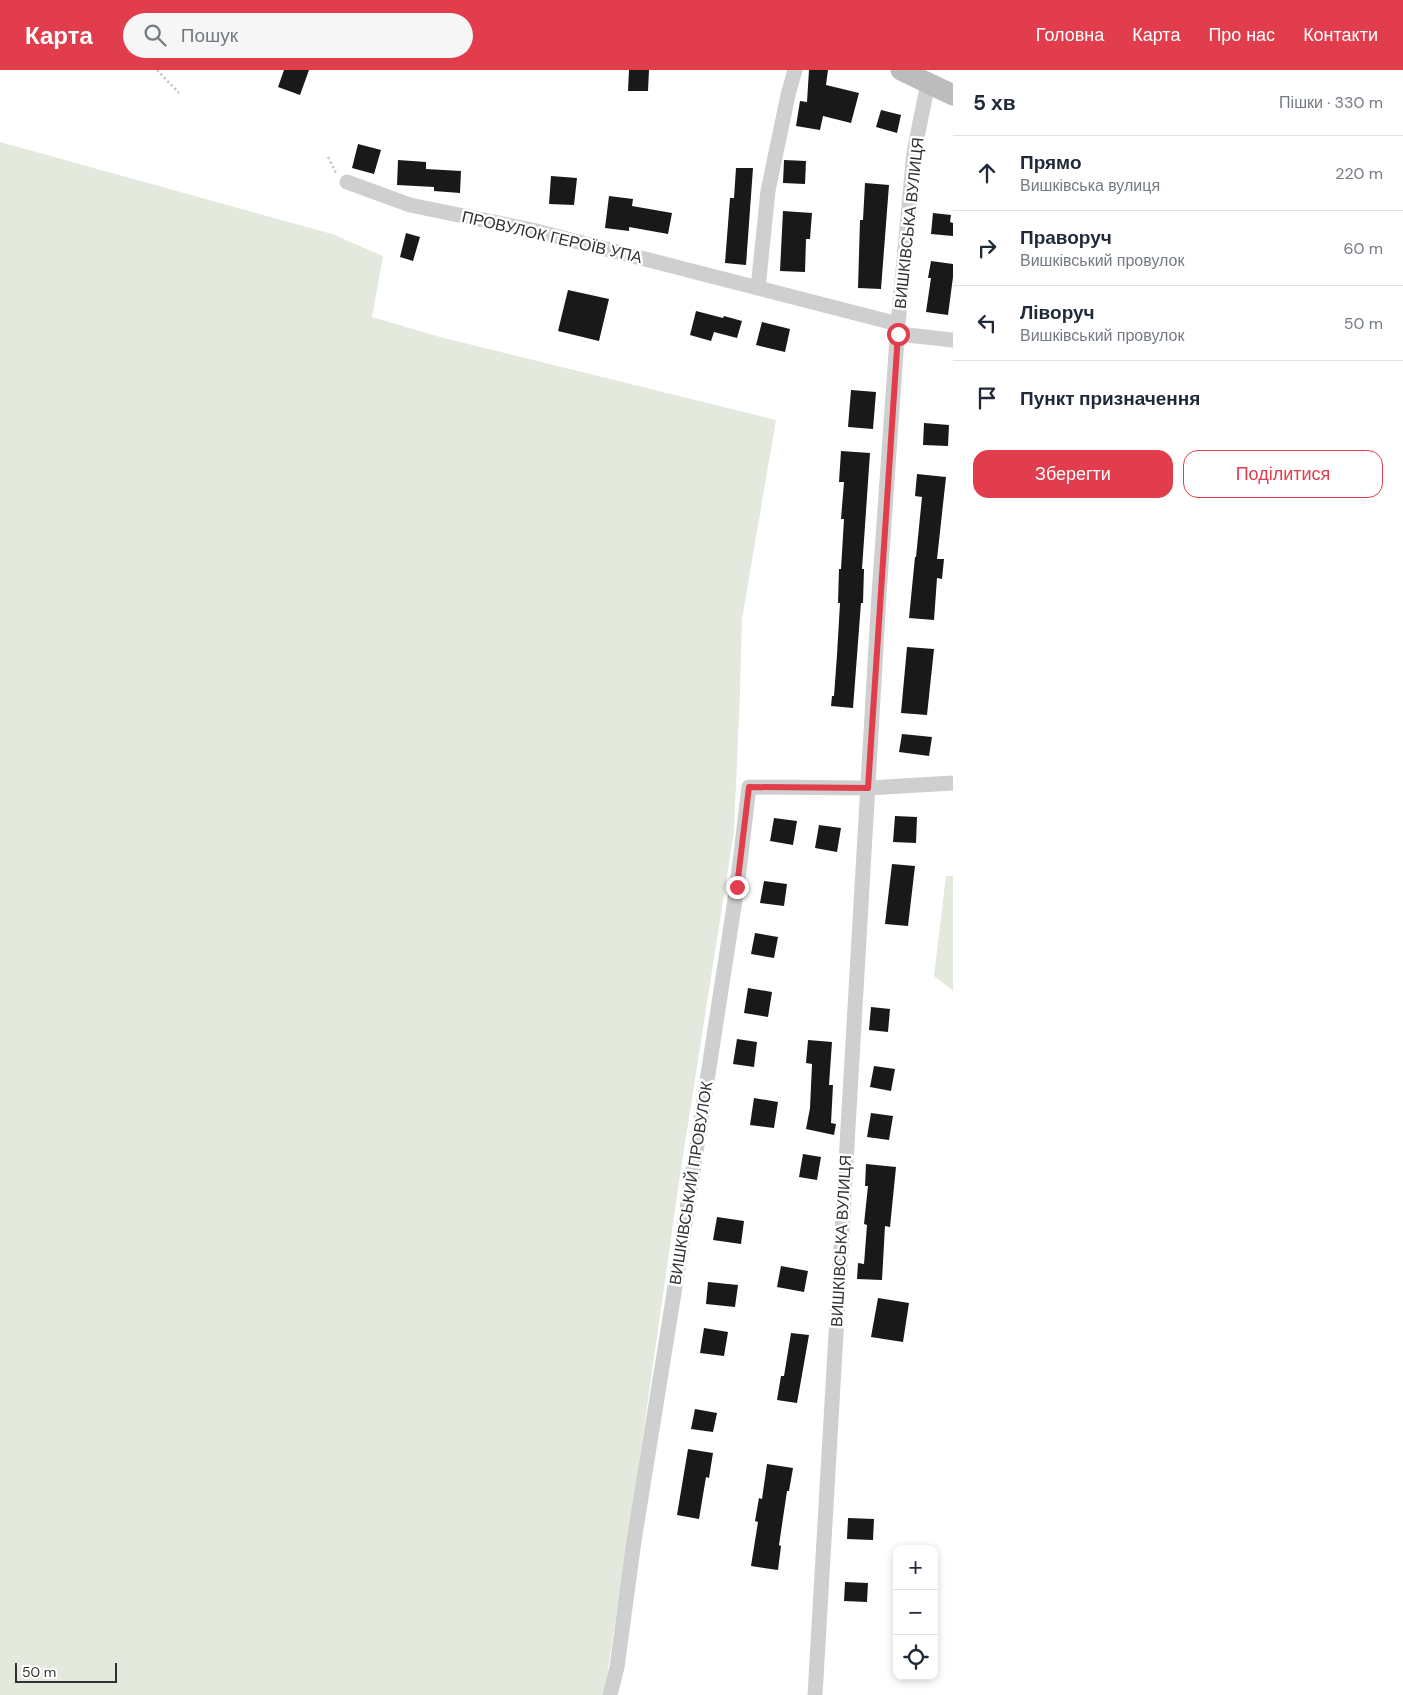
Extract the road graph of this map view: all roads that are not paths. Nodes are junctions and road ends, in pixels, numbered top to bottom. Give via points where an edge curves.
1 (795, 70) edge
2 (901, 70) edge
3 (928, 83) junction
4 (953, 95) edge
5 (347, 182) dead end
6 (758, 288) junction
7 (898, 329) junction
8 (953, 340) edge
9 (953, 783) edge
10 (868, 788) junction
11 (610, 1695) edge
12 (815, 1695) edge

1 - 6 street via 768,191
2 - 3 street
3 - 4 street
3 - 7 street, ВИШКІВСЬКА ВУЛИЦЯ via 914,152
5 - 6 street, ПРОВУЛОК ГЕРОЇВ УПА via 410,205 532,230
6 - 7 street, ПРОВУЛОК ГЕРОЇВ УПА
7 - 8 street
7 - 10 street, ВИШКІВСЬКА ВУЛИЦЯ
9 - 10 street
10 - 11 street, ВИШКІВСЬКИЙ ПРОВУЛОК via 749,787 737,887 635,1531 617,1667
10 - 12 street, ВИШКІВСЬКА ВУЛИЦЯ

